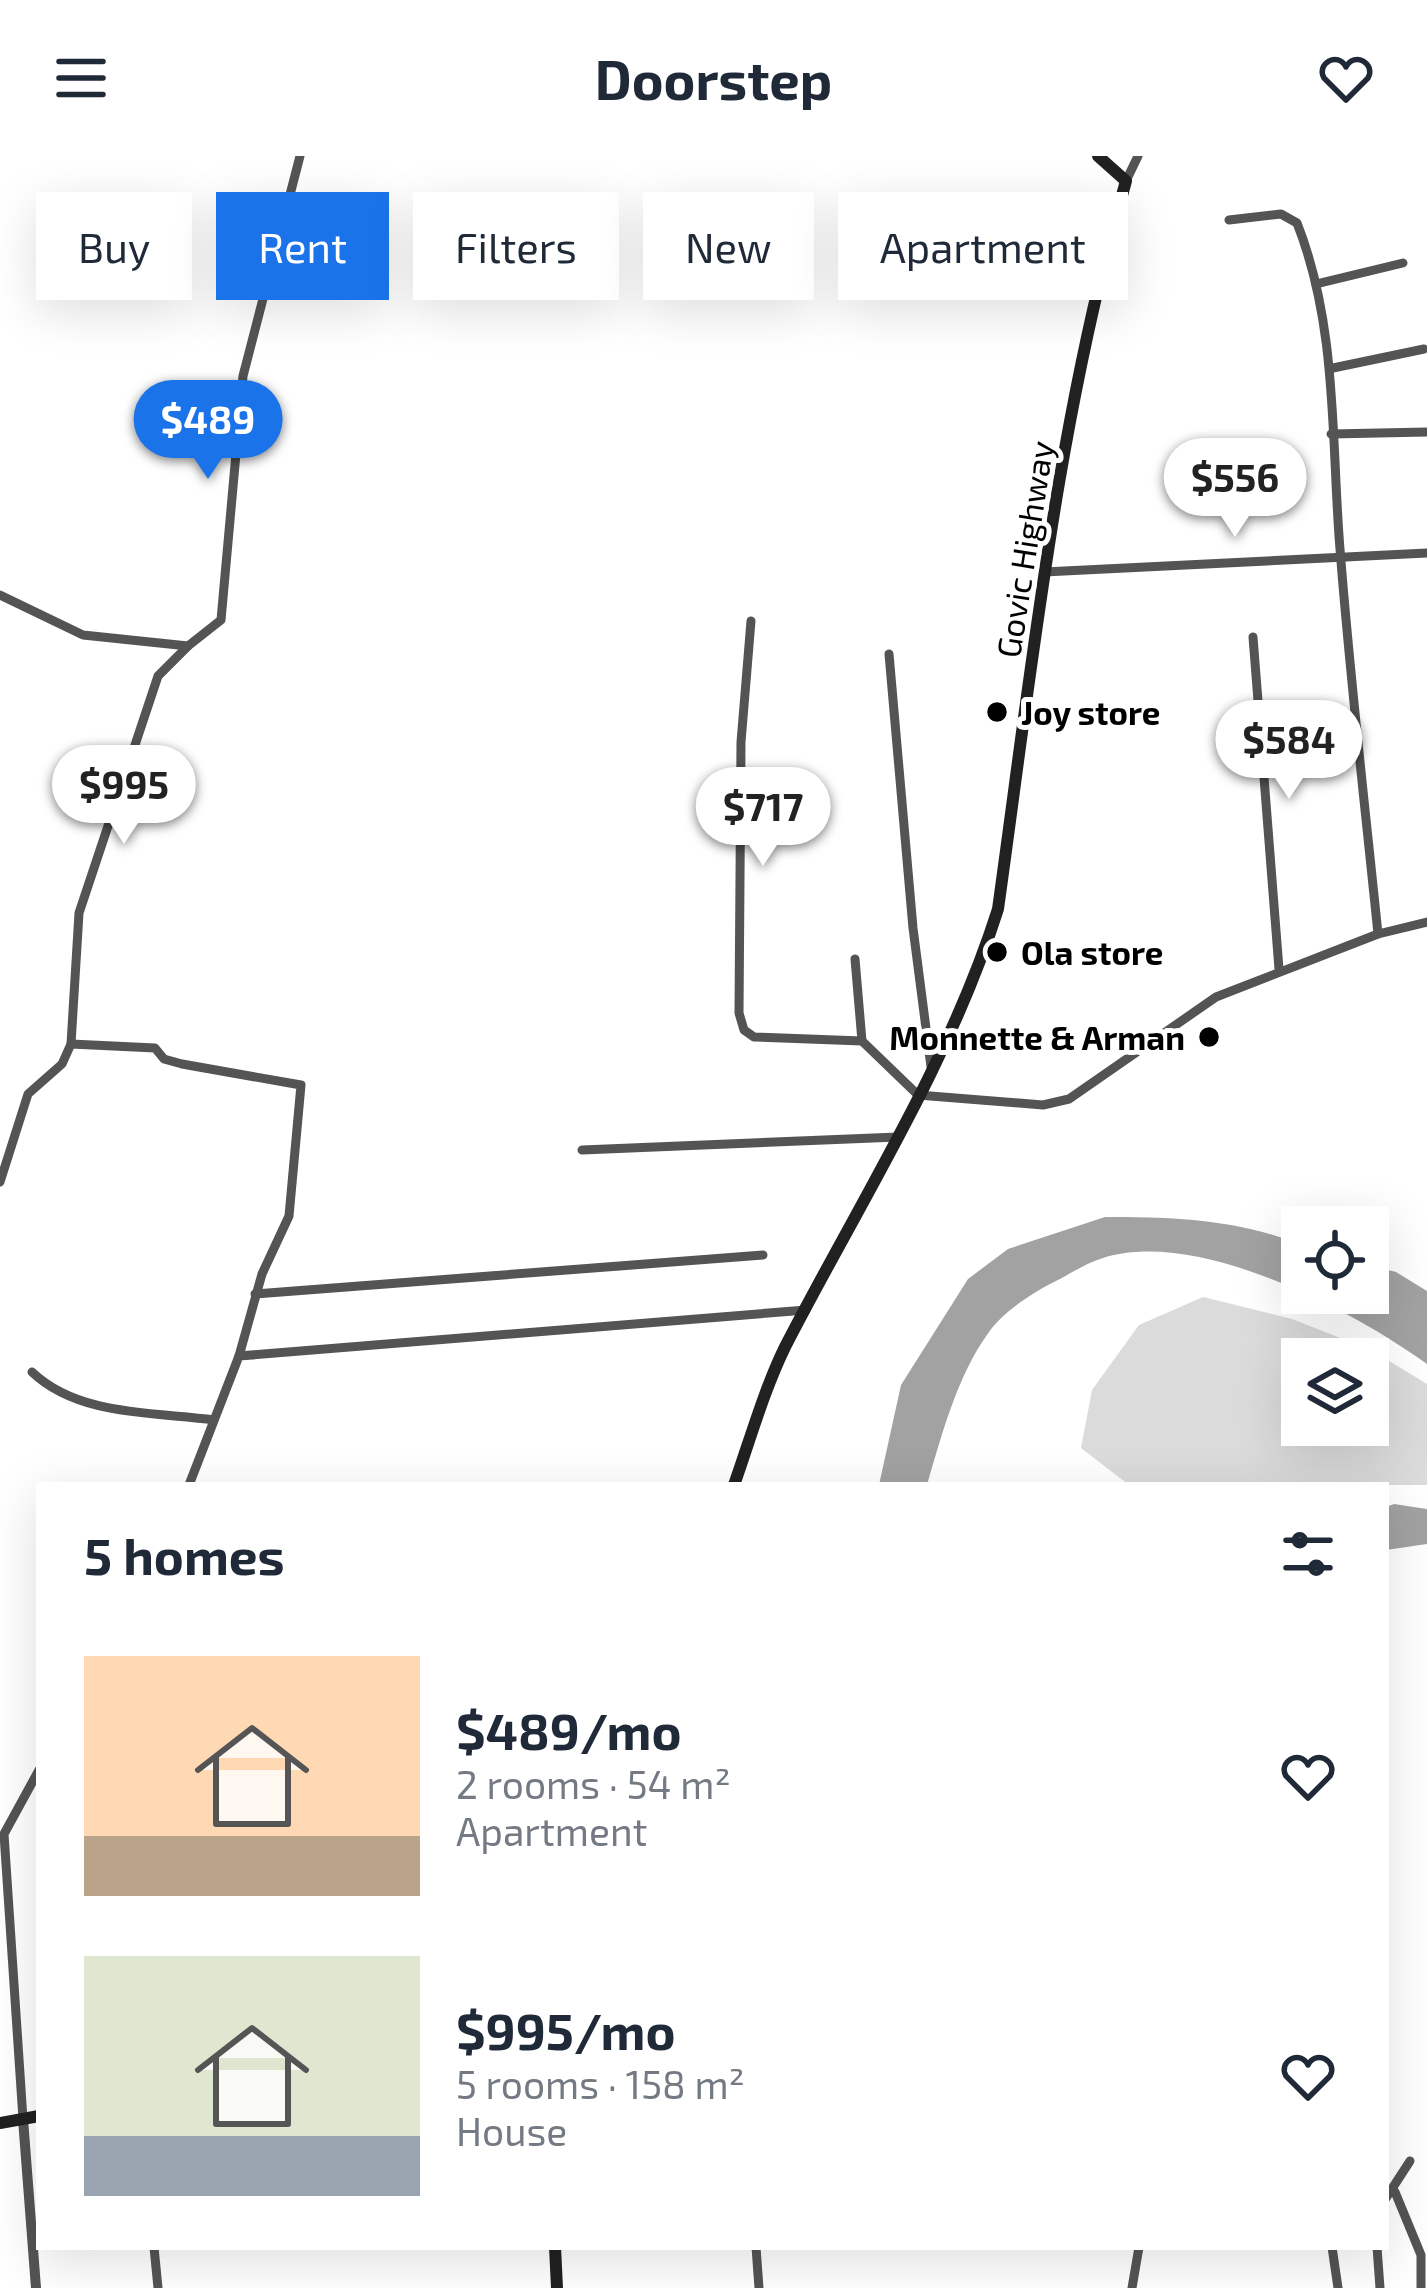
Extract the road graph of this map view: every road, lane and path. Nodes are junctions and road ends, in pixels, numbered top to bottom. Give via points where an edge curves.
1 (300, 156) edge
2 (1098, 156) edge
3 (1138, 156) edge
4 (1126, 181) junction
5 (1229, 220) dead end
6 (1403, 263) dead end
7 (1316, 284) junction
8 (1424, 349) edge
9 (1333, 368) junction
10 (1427, 432) edge
11 (1331, 434) junction
12 (1427, 553) edge
13 (1340, 557) junction
14 (1045, 572) junction
15 (0, 595) edge
16 (751, 621) dead end
17 (1253, 638) dead end
18 (188, 646) junction
19 (889, 654) dead end
20 (1427, 922) edge
21 (1378, 934) junction
22 (855, 958) dead end
23 (1280, 970) junction
24 (862, 1041) junction
25 (71, 1044) junction
26 (932, 1069) junction
27 (918, 1095) junction
28 (898, 1137) junction
29 (582, 1150) dead end
30 (0, 1182) edge
31 (763, 1255) dead end
32 (255, 1294) junction
33 (806, 1310) junction
34 (239, 1356) junction
35 (32, 1372) dead end
36 (214, 1420) junction
37 (190, 1482) edge
38 (735, 1482) edge
39 (36, 1775) edge
40 (13, 1977) junction
41 (0, 1980) edge
42 (36, 2117) edge
43 (23, 2119) junction
44 (0, 2123) edge
45 (1410, 2161) dead end
46 (1391, 2195) edge
47 (154, 2250) edge
48 (555, 2250) edge
49 (756, 2250) edge
50 (1138, 2250) edge
51 (1332, 2250) edge
52 (1377, 2250) edge
53 (36, 2288) edge
54 (158, 2288) edge
55 (557, 2288) edge
56 (759, 2288) edge
57 (1132, 2288) edge
58 (1338, 2288) edge
59 (1380, 2288) edge
60 (1421, 2288) edge

1 - 18 street via 243,376 221,620
2 - 4 main road
3 - 4 street
4 - 14 main road, Govic Highway via 1103,260
5 - 7 street via 1281,214 1298,223
6 - 7 street
7 - 9 street
8 - 9 street
9 - 11 street
10 - 11 street
11 - 13 street
12 - 13 street
13 - 14 street
13 - 21 street
14 - 26 main road, Govic Highway via 998,909
15 - 18 street via 83,635
16 - 24 street via 741,742 744,1030 754,1037
17 - 23 street
18 - 25 street via 158,676 79,913
19 - 26 street
20 - 21 street
21 - 23 street
22 - 24 street
23 - 27 street via 1216,997 1070,1100
24 - 27 street
25 - 30 street via 62,1064 28,1094
25 - 32 street via 155,1048 182,1064 301,1084 289,1216
26 - 27 main road, Govic Highway
27 - 28 main road, Govic Highway
28 - 29 street
28 - 33 main road, Govic Highway
31 - 32 street
32 - 34 street
33 - 34 street
33 - 38 main road, Govic Highway
34 - 36 street
35 - 36 street via 56,1394 81,1402
36 - 37 street
39 - 40 street via 4,1834
40 - 41 street
40 - 43 street
42 - 43 main road
43 - 44 main road
43 - 53 street
45 - 46 street
46 - 60 street via 1421,2255
47 - 54 street
48 - 55 main road
49 - 56 street
50 - 57 street
51 - 58 street
52 - 59 street

